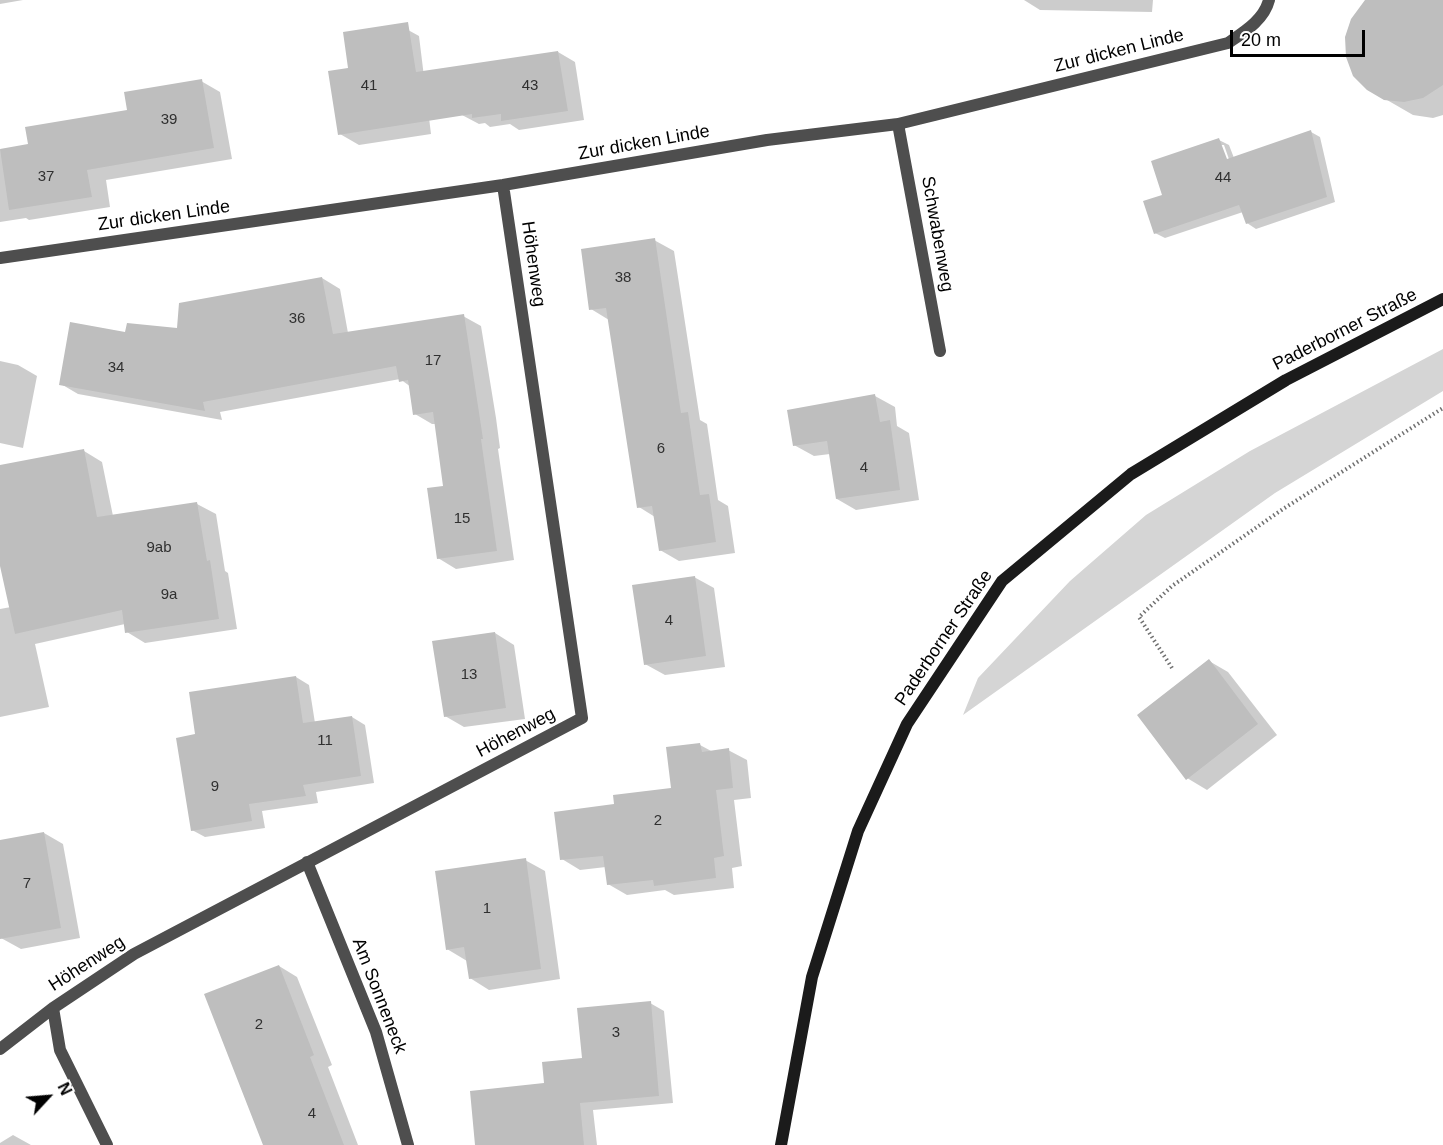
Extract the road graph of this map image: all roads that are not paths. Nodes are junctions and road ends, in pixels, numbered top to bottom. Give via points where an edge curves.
1 (1269, 0) edge
2 (898, 124) junction
3 (503, 185) junction
4 (0, 258) edge
5 (1443, 299) edge
6 (940, 351) dead end
7 (307, 862) junction
8 (53, 1008) junction
9 (0, 1049) edge
10 (107, 1145) edge
11 (408, 1145) edge
12 (781, 1145) edge

1 - 2 street, Zur dicken Linde via 1267,9 1250,28 1228,43
2 - 3 street, Zur dicken Linde via 767,140
2 - 6 street, Schwabenweg
3 - 4 street, Zur dicken Linde
3 - 7 street, Höhenweg via 582,718
5 - 12 main road, Paderborner Straße via 1286,380 1131,474 1002,581 907,724 858,831 812,977
7 - 8 street, Höhenweg via 134,954
7 - 11 street, Am Sonneneck via 376,1032
8 - 9 street, Höhenweg
8 - 10 street via 60,1050

